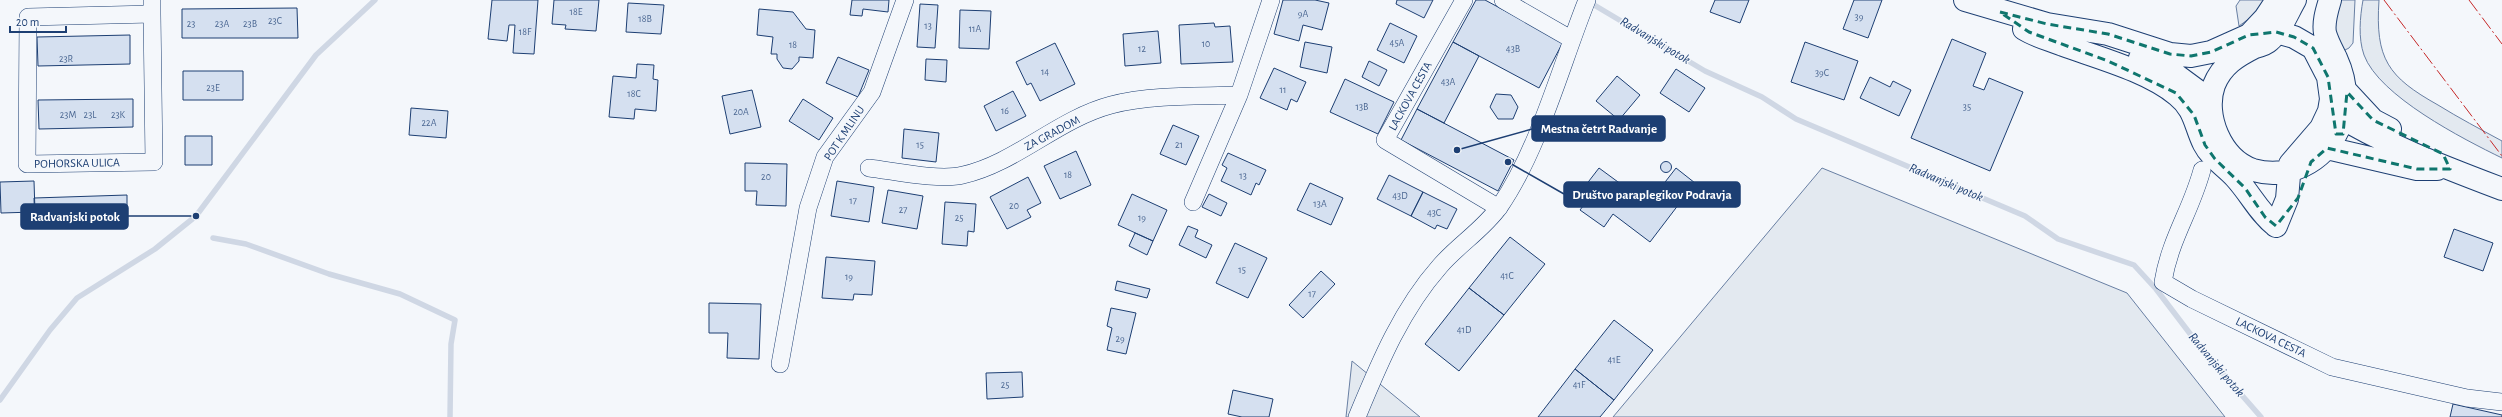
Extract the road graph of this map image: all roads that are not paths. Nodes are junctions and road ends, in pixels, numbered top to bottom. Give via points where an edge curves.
1 (905, 0) edge
2 (1271, 0) edge
3 (1464, 0) edge
4 (1503, 0) edge
5 (1965, 0) edge
6 (2277, 0) edge
7 (2294, 0) edge
8 (2318, 0) edge
9 (2330, 0) edge
10 (1585, 6) edge
11 (152, 7) edge
12 (2000, 12) junction
13 (2047, 24) junction
14 (2263, 33) junction
15 (1571, 39) junction
16 (2315, 44) junction
17 (2216, 61) junction
18 (1238, 95) junction
19 (2206, 115) junction
20 (2320, 141) junction
21 (2237, 165) junction
22 (869, 168) dead end
23 (2450, 169) junction
24 (2202, 170) dead end
25 (2502, 189) edge
26 (1193, 202) dead end
27 (1499, 208) junction
28 (2276, 226) junction
29 (780, 364) dead end
30 (2502, 402) edge
31 (1357, 417) edge

1 - 29 street, POT K MLINU via 872,92 825,157 808,208
2 - 18 street
3 - 27 street, LACKOVA CESTA via 1385,140
4 - 15 street
5 - 12 street
6 - 14 street
7 - 14 street
8 - 16 street
9 - 16 street via 2325,24
10 - 15 street
11 - 11 street, POHORSKA ULICA via 28,17 27,164 154,162
12 - 13 street
12 - 19 street via 2029,32 2157,82 2187,102 2194,115
13 - 17 street via 2108,34 2170,54
13 - 19 street via 2172,72
14 - 16 street
14 - 17 street
15 - 27 street via 1520,172
16 - 20 street via 2342,70
17 - 19 street via 2214,84
18 - 22 street, ZA GRADOM via 1111,105 1084,116 996,163 962,175 944,176
18 - 26 street
19 - 21 street
20 - 21 street
20 - 23 street via 2417,169
20 - 23 street via 2373,120 2443,154
20 - 28 street via 2287,199
21 - 28 street via 2245,188 2265,217
21 - 28 street via 2263,186
23 - 25 street
24 - 30 street, LACKOVA CESTA via 2196,192 2171,246 2163,282 2192,299 2332,367 2467,398
27 - 31 street via 1440,266 1407,308 1378,365

